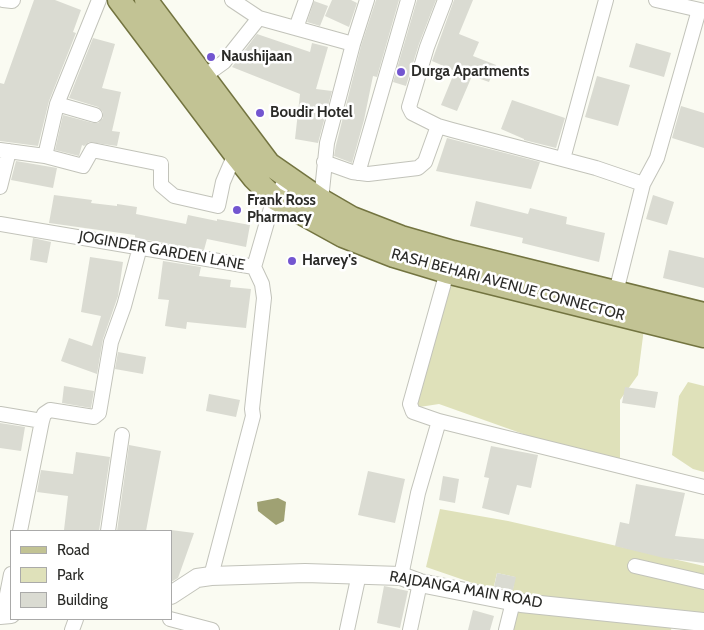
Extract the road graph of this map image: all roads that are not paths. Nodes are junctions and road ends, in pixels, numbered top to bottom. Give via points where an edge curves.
1 (3, 0) edge
2 (13, 0) edge
3 (99, 0) edge
4 (119, 0) edge
5 (146, 0) edge
6 (232, 0) edge
7 (306, 0) edge
8 (367, 0) edge
9 (408, 0) edge
10 (445, 0) edge
11 (606, 0) edge
12 (656, 0) edge
13 (701, 10) edge
14 (259, 18) junction
15 (296, 28) junction
16 (353, 44) junction
17 (203, 77) junction
18 (58, 104) junction
19 (95, 115) dead end
20 (438, 126) junction
21 (4, 150) edge
22 (235, 154) junction
23 (45, 156) junction
24 (563, 160) junction
25 (324, 162) junction
26 (358, 173) junction
27 (288, 178) junction
28 (644, 184) junction
29 (0, 187) edge
30 (274, 198) junction
31 (321, 200) junction
32 (0, 224) edge
33 (140, 248) junction
34 (254, 267) junction
35 (448, 272) junction
36 (616, 292) junction
37 (704, 314) edge
38 (704, 336) edge
39 (0, 414) edge
40 (439, 420) junction
41 (42, 421) junction
42 (122, 435) dead end
43 (704, 487) edge
44 (20, 530) edge
45 (108, 530) edge
46 (635, 566) dead end
47 (359, 574) junction
48 (211, 576) junction
49 (401, 576) junction
50 (10, 581) edge
51 (704, 582) edge
52 (420, 583) junction
53 (172, 594) edge
54 (513, 602) junction
55 (5, 615) edge
56 (172, 620) edge
57 (704, 622) edge
58 (212, 630) edge
59 (347, 630) edge
60 (410, 630) edge
61 (506, 630) edge

1 - 2 street
3 - 18 street
4 - 22 main road, RASH BEHARI AVENUE CONNECTOR
5 - 17 main road, RASH BEHARI AVENUE CONNECTOR
6 - 14 street
7 - 15 street
8 - 16 street
9 - 26 street
10 - 20 street via 409,107 412,114
11 - 24 street
12 - 13 street
13 - 28 street via 657,158
14 - 15 street
14 - 17 street via 224,62
15 - 16 street
16 - 25 street
17 - 27 main road, RASH BEHARI AVENUE CONNECTOR via 269,164
18 - 19 street
18 - 23 street
20 - 24 street
20 - 26 street via 422,166
21 - 23 street
21 - 29 street
22 - 23 street via 223,182 218,206 174,196 161,185 162,164 92,150 83,166
22 - 30 main road, RASH BEHARI AVENUE CONNECTOR
24 - 28 street
25 - 26 street
25 - 31 street
27 - 30 street, JOGINDER GARDEN LANE
27 - 31 main road, RASH BEHARI AVENUE CONNECTOR
28 - 36 street
30 - 34 street, JOGINDER GARDEN LANE
30 - 35 main road, RASH BEHARI AVENUE CONNECTOR via 343,236
31 - 36 main road, RASH BEHARI AVENUE CONNECTOR via 352,218 401,237
32 - 33 street, JOGINDER GARDEN LANE
33 - 34 street, JOGINDER GARDEN LANE
33 - 41 street via 112,342 99,412 94,416 50,410
34 - 48 street via 264,298 253,416
35 - 38 main road, RASH BEHARI AVENUE CONNECTOR
35 - 40 street via 410,404 413,412
36 - 37 main road, RASH BEHARI AVENUE CONNECTOR
39 - 41 street
40 - 43 street
40 - 49 street via 418,493
41 - 44 street
42 - 45 street
46 - 51 street
47 - 48 street, RAJDANGA MAIN ROAD
47 - 49 street, RAJDANGA MAIN ROAD
47 - 59 street
48 - 53 street, RAJDANGA MAIN ROAD via 197,578
49 - 52 street, RAJDANGA MAIN ROAD
50 - 55 street
52 - 54 street, RAJDANGA MAIN ROAD
52 - 60 street
54 - 57 street, RAJDANGA MAIN ROAD
54 - 61 street
56 - 58 street

